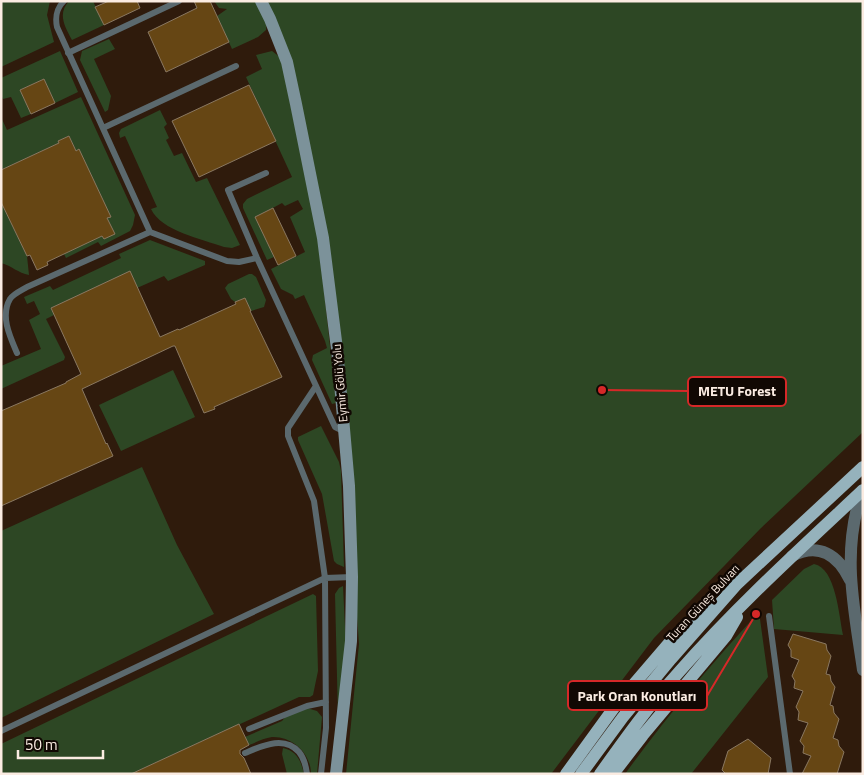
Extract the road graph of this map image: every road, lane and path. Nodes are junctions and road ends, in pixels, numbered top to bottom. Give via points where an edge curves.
1 (64, 1) edge
2 (179, 1) edge
3 (261, 1) edge
4 (68, 53) junction
5 (236, 66) dead end
6 (102, 128) junction
7 (266, 173) dead end
8 (150, 232) junction
9 (257, 258) junction
10 (17, 353) dead end
11 (316, 386) junction
12 (344, 432) junction
13 (863, 467) edge
14 (862, 491) edge
15 (790, 557) junction
16 (352, 577) junction
17 (325, 578) junction
18 (850, 580) junction
19 (737, 584) junction
20 (747, 600) junction
21 (769, 616) dead end
22 (863, 670) edge
23 (326, 702) junction
24 (249, 729) dead end
25 (1, 731) edge
26 (245, 753) dead end
27 (307, 774) edge
28 (321, 774) edge
29 (336, 774) edge
30 (566, 774) edge
31 (581, 774) edge
32 (600, 774) edge
33 (614, 774) edge
34 (790, 774) edge

1 - 4 lane via 55,18
2 - 4 lane
3 - 12 street, Eymir Gölü Yolu via 287,62 323,238
4 - 6 lane
5 - 6 lane
6 - 8 lane
7 - 9 lane via 228,190
8 - 9 lane via 227,261
8 - 10 lane via 10,298 4,313 6,328
9 - 11 lane
11 - 12 lane via 335,427
11 - 17 lane via 288,428 288,436 314,501
12 - 16 street, Eymir Gölü Yolu
13 - 19 main road, Turan Güneş Bulvarı
14 - 15 main road
14 - 18 street via 851,539
15 - 18 street via 809,550 825,552 839,563
15 - 20 main road
16 - 17 lane
16 - 29 street, Eymir Gölü Yolu via 351,641
17 - 23 lane
17 - 25 lane
18 - 22 street
19 - 30 main road via 704,609 670,642 616,705
19 - 31 main road, Turan Güneş Bulvarı via 623,717
20 - 32 main road via 678,672
20 - 33 main road via 726,636
21 - 34 lane
23 - 24 lane via 307,706
23 - 28 lane
26 - 27 lane via 276,742 291,745 301,756

